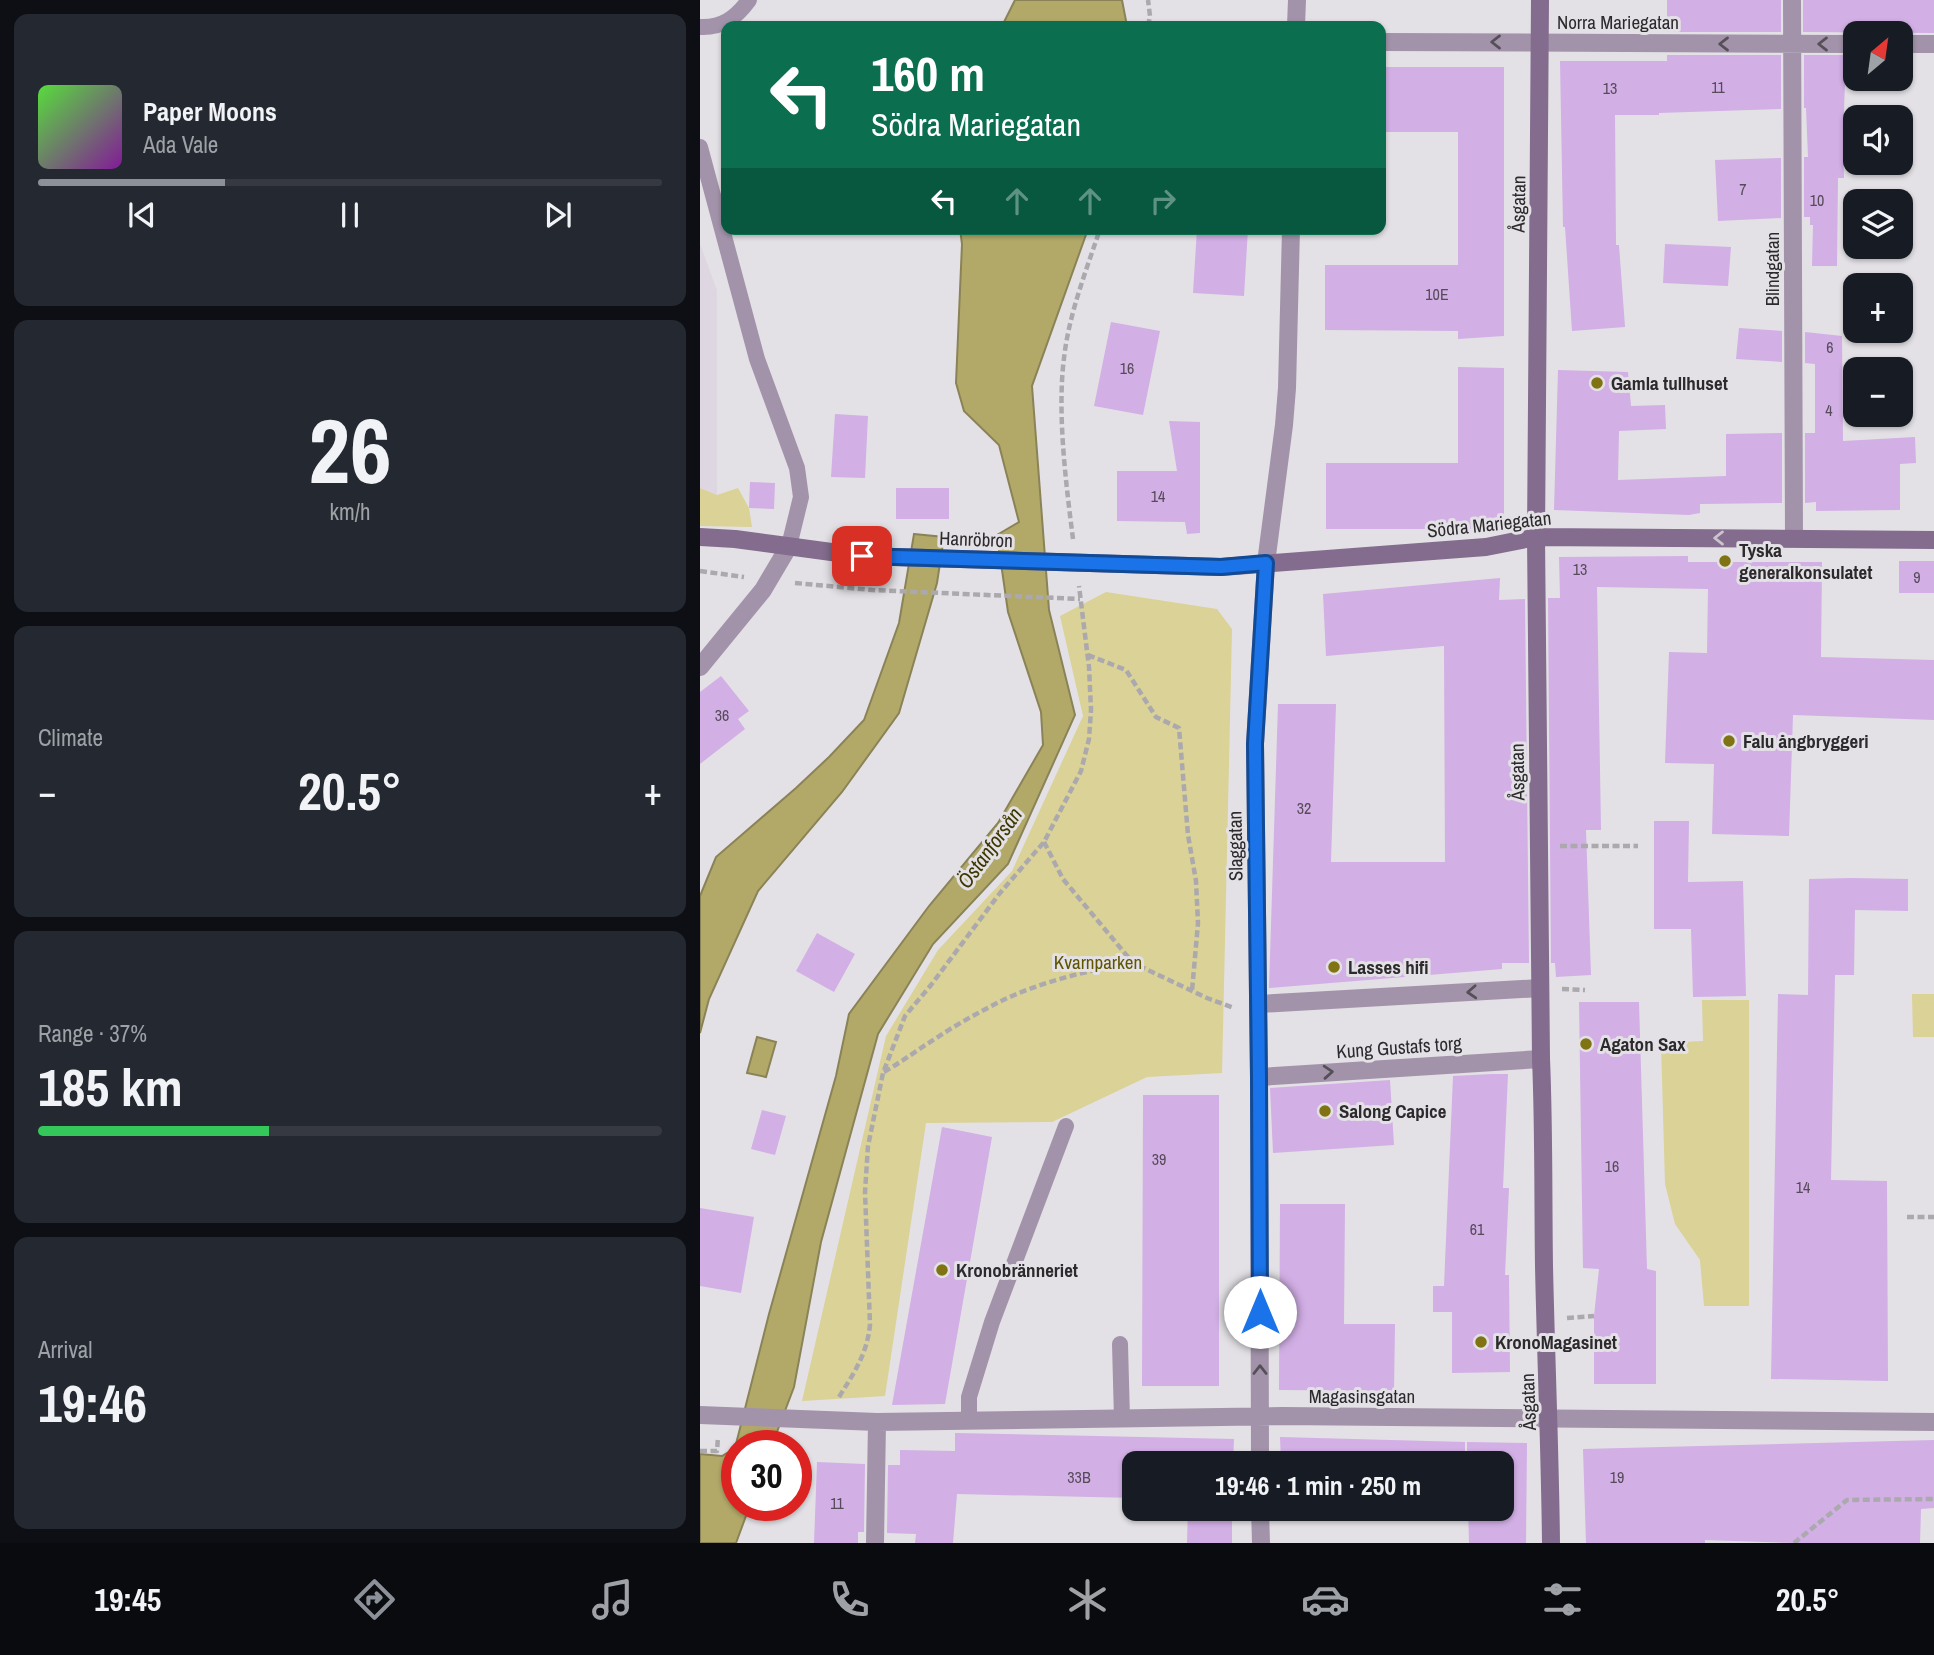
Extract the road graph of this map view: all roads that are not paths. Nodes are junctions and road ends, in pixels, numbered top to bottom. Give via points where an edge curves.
1 (749, 0) edge
2 (1297, 0) edge
3 (1541, 0) edge
4 (1792, 0) edge
5 (728, 21) edge
6 (1296, 21) edge
7 (721, 26) edge
8 (700, 27) edge
9 (1386, 42) edge
10 (1541, 43) junction
11 (1792, 44) junction
12 (1843, 44) edge
13 (1913, 44) edge
14 (1934, 44) edge
15 (700, 147) edge
16 (721, 225) edge
17 (724, 235) edge
18 (1291, 235) edge
19 (700, 537) edge
20 (1536, 537) junction
21 (1794, 538) junction
22 (1934, 540) edge
23 (789, 546) junction
24 (1048, 562) joint
25 (1266, 563) junction
26 (700, 667) edge
27 (1540, 988) junction
28 (1259, 1011) junction
29 (1541, 1059) junction
30 (1259, 1069) junction
31 (1066, 1126) dead end
32 (1120, 1344) dead end
33 (700, 1416) edge
34 (1260, 1416) junction
35 (1549, 1418) junction
36 (1122, 1419) junction
37 (969, 1421) junction
38 (877, 1422) junction
39 (1934, 1422) edge
40 (1260, 1451) edge
41 (1261, 1521) edge
42 (875, 1543) edge
43 (1261, 1543) edge
44 (1550, 1543) edge

1 - 5 lane
2 - 6 street
3 - 10 street, Åsgatan
4 - 11 street, Blindgatan
7 - 8 lane
10 -> 9 street, Norra Mariegatan
11 -> 10 street, Norra Mariegatan
10 - 20 street, Åsgatan
12 -> 11 street, Norra Mariegatan
11 - 21 street, Blindgatan
13 - 14 street
15 - 16 lane
17 - 23 lane via 757,359 797,468 801,497
18 - 25 street, Slaggatan via 1286,400
19 - 23 street
21 -> 20 street, Södra Mariegatan
20 - 25 street, Södra Mariegatan via 1497,545
20 - 27 street, Åsgatan
21 - 22 street, Södra Mariegatan
23 - 24 street, Hanröbron via 862,556
23 - 26 street via 763,590
24 - 25 street, Södra Mariegatan via 1221,567
25 - 28 street, Slaggatan via 1255,744
27 -> 28 street
27 - 29 street, Åsgatan
28 - 30 street, Slaggatan
30 -> 29 street, Kung Gustafs torg
29 - 35 street, Åsgatan
34 -> 30 street, Slaggatan
31 - 37 lane via 992,1322 970,1397
32 - 36 lane
33 - 38 street, Magasinsgatan
34 - 35 street, Magasinsgatan
34 - 36 street, Magasinsgatan
34 - 40 street, Slaggatan
35 - 39 street, Magasinsgatan
35 - 44 street, Åsgatan
36 - 37 street, Magasinsgatan
37 - 38 street, Magasinsgatan
38 - 42 street
41 - 43 street

